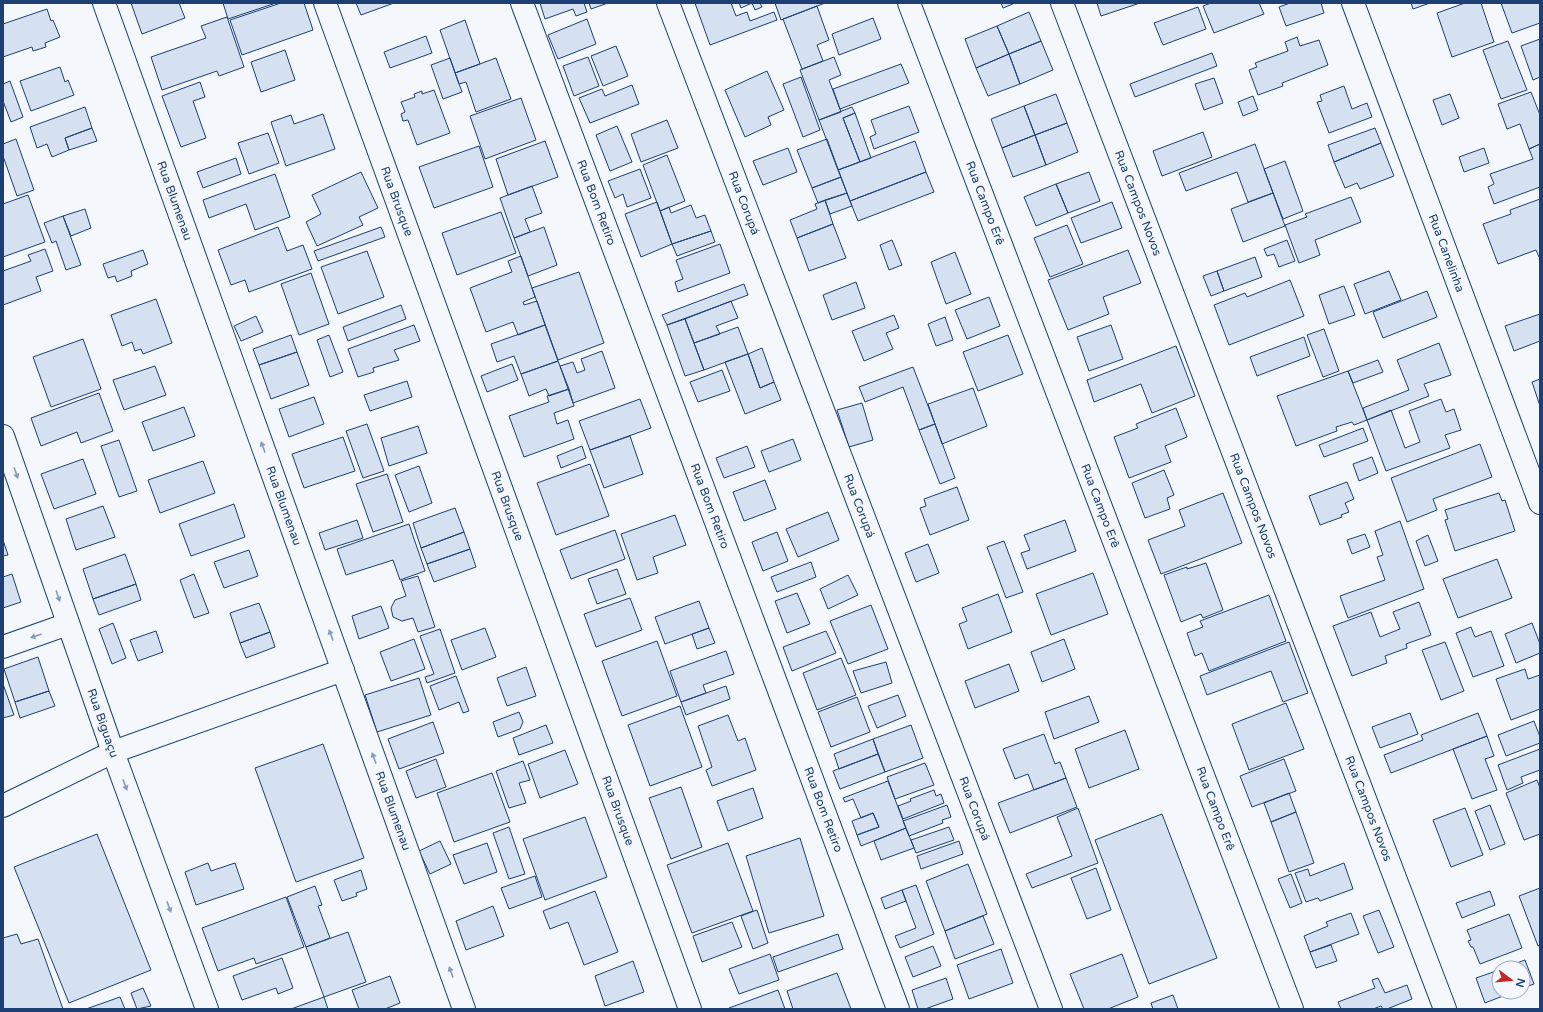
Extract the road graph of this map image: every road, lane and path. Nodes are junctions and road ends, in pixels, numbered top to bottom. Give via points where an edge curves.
1 (104, 3) edge
2 (325, 3) edge
3 (522, 3) edge
4 (668, 3) edge
5 (909, 3) edge
6 (1062, 3) edge
7 (1353, 3) edge
8 (3, 436) edge
9 (1540, 503) edge
10 (68, 624) junction
11 (3, 647) edge
12 (343, 670) junction
13 (113, 752) junction
14 (3, 806) edge
15 (207, 1009) edge
16 (464, 1009) edge
17 (690, 1009) edge
18 (898, 1009) edge
19 (1051, 1009) edge
20 (1292, 1009) edge
21 (1445, 1009) edge

12 -> 1 street, Rua Blumenau
2 - 17 street, Rua Brusque
3 - 18 street, Rua Bom Retiro
4 - 19 street, Rua Corupá
5 - 20 street, Rua Campo Erê
6 - 21 street, Rua Campos Novos
7 - 9 street, Rua Canelinha
8 -> 10 street, Rua Biguaçu
10 -> 11 street
10 - 13 street, Rua Biguaçu
12 - 13 street
16 -> 12 street, Rua Blumenau
13 - 14 street
13 -> 15 street, Rua Biguaçu

